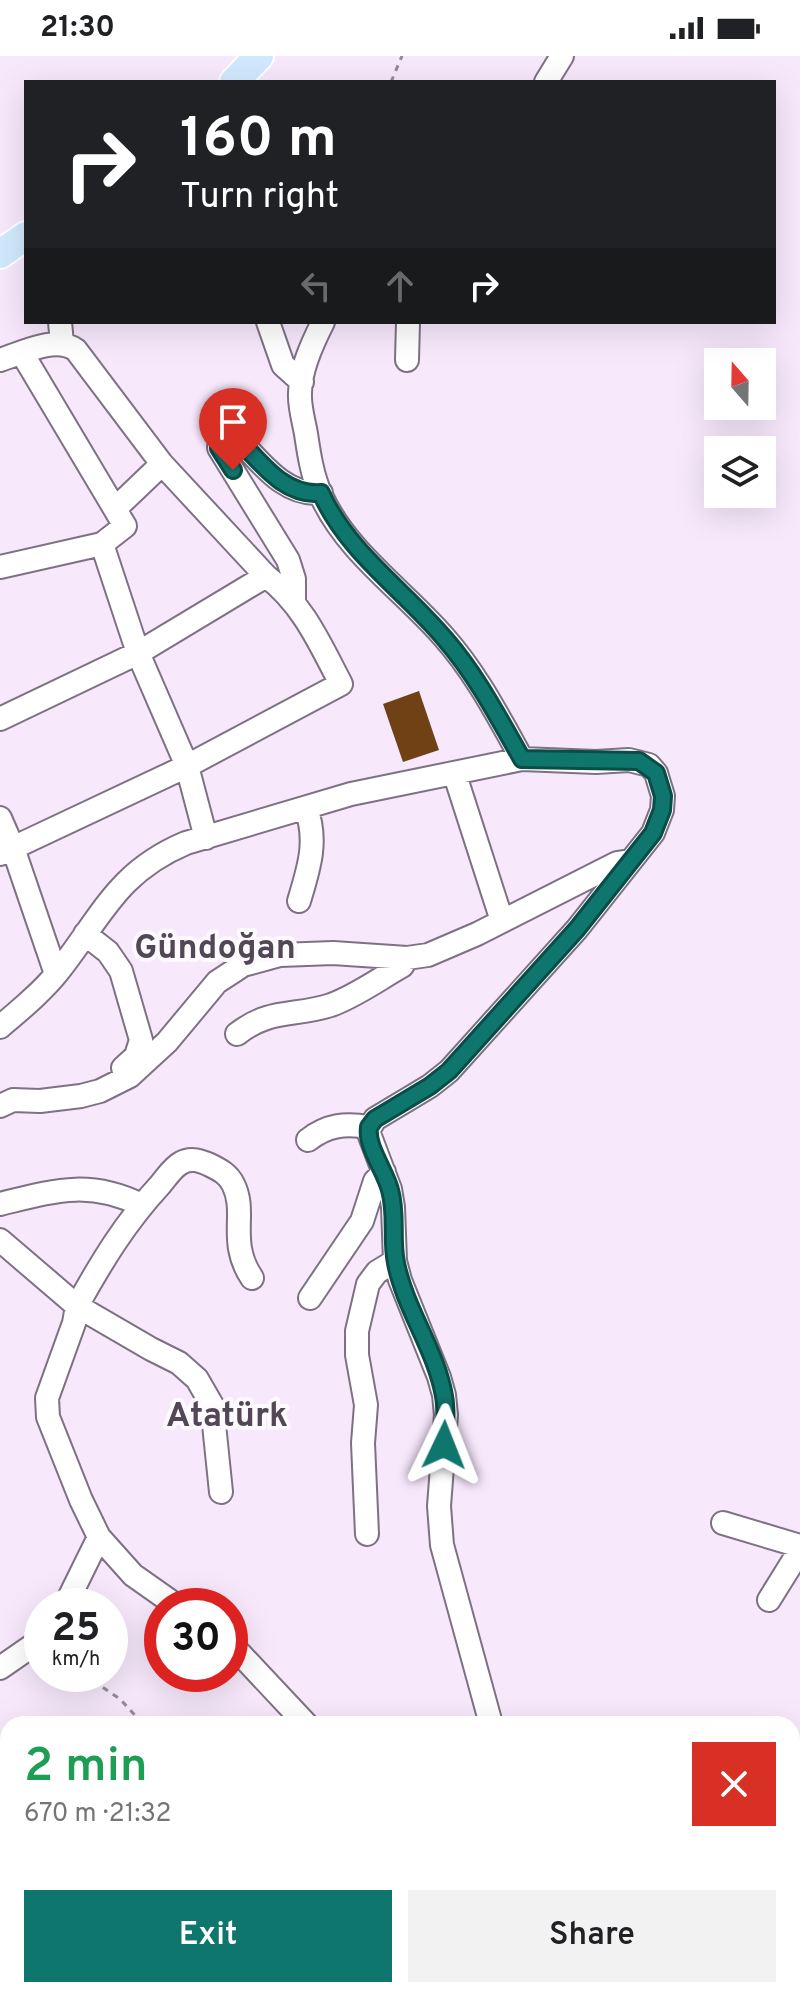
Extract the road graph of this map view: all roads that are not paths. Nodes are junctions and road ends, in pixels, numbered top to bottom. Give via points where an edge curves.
1 (259, 56) edge
2 (562, 56) edge
3 (236, 80) edge
4 (547, 80) edge
5 (24, 237) edge
6 (0, 254) edge
7 (269, 324) edge
8 (322, 324) edge
9 (408, 324) edge
10 (61, 332) edge
11 (22, 353) junction
12 (0, 360) edge
13 (407, 360) dead end
14 (302, 382) junction
15 (162, 464) junction
16 (321, 493) junction
17 (116, 508) junction
18 (102, 544) junction
19 (0, 567) edge
20 (266, 576) junction
21 (294, 600) junction
22 (138, 653) junction
23 (0, 719) edge
24 (522, 759) junction
25 (187, 766) junction
26 (455, 775) junction
27 (306, 808) junction
28 (0, 818) edge
29 (206, 838) junction
30 (7, 851) edge
31 (630, 861) junction
32 (299, 901) dead end
33 (502, 921) junction
34 (85, 934) junction
35 (407, 958) junction
36 (56, 974) junction
37 (0, 1027) edge
38 (237, 1034) dead end
39 (100, 1091) junction
40 (0, 1106) edge
41 (369, 1127) junction
42 (308, 1140) dead end
43 (384, 1172) junction
44 (0, 1204) edge
45 (141, 1205) junction
46 (0, 1240) edge
47 (395, 1261) junction
48 (252, 1278) dead end
49 (310, 1298) dead end
50 (77, 1306) junction
51 (221, 1492) dead end
52 (723, 1523) dead end
53 (367, 1534) dead end
54 (99, 1537) junction
55 (797, 1560) edge
56 (74, 1588) edge
57 (151, 1588) edge
58 (769, 1600) dead end
59 (24, 1651) edge
60 (248, 1662) edge
61 (0, 1668) edge
62 (285, 1700) junction
63 (284, 1716) edge
64 (299, 1716) edge
65 (489, 1716) edge

1 - 3 main road
2 - 4 street
5 - 6 main road
7 - 14 street via 283,365
8 - 14 street
9 - 13 street
10 - 11 street
10 - 15 street
11 - 12 street
11 - 17 street
14 - 16 street via 311,464
15 - 17 street
15 - 20 street
16 - 21 street via 286,486 236,437 220,440 219,448 288,560
16 - 24 street via 355,546 464,662
17 - 18 street via 125,526
18 - 19 street
18 - 22 street
20 - 21 street
20 - 22 street
21 - 25 street via 341,684
22 - 23 street
22 - 25 street
24 - 26 street
24 - 31 street via 629,760 649,765 660,784 662,810 653,833
25 - 29 street
25 - 30 street
26 - 27 street
26 - 33 street
27 - 29 street
27 - 32 street via 313,853
28 - 30 street
29 - 34 street via 145,864
30 - 36 street
31 - 33 street
31 - 41 street via 464,1057
33 - 35 street via 440,951
34 - 36 street
34 - 39 street via 121,971 141,1040 133,1060
35 - 38 street via 347,998 273,1014
35 - 39 street via 280,955 243,965 217,982 167,1042 130,1076
36 - 37 street
39 - 40 street via 13,1100
41 - 42 street via 339,1125
41 - 43 street
43 - 47 street via 393,1207
43 - 49 street via 375,1181 362,1221
44 - 45 street via 72,1188 113,1193
45 - 48 street via 185,1161 201,1161 225,1173 236,1189 238,1244
45 - 50 street
46 - 50 street
47 - 53 street via 368,1284 357,1331 366,1405
47 - 65 street via 444,1395 442,1545
50 - 51 street via 179,1363 197,1379 212,1405
50 - 54 street via 45,1406
52 - 55 street
54 - 56 street
54 - 57 street
55 - 58 street
59 - 61 street
60 - 62 street
62 - 63 street
62 - 64 street

